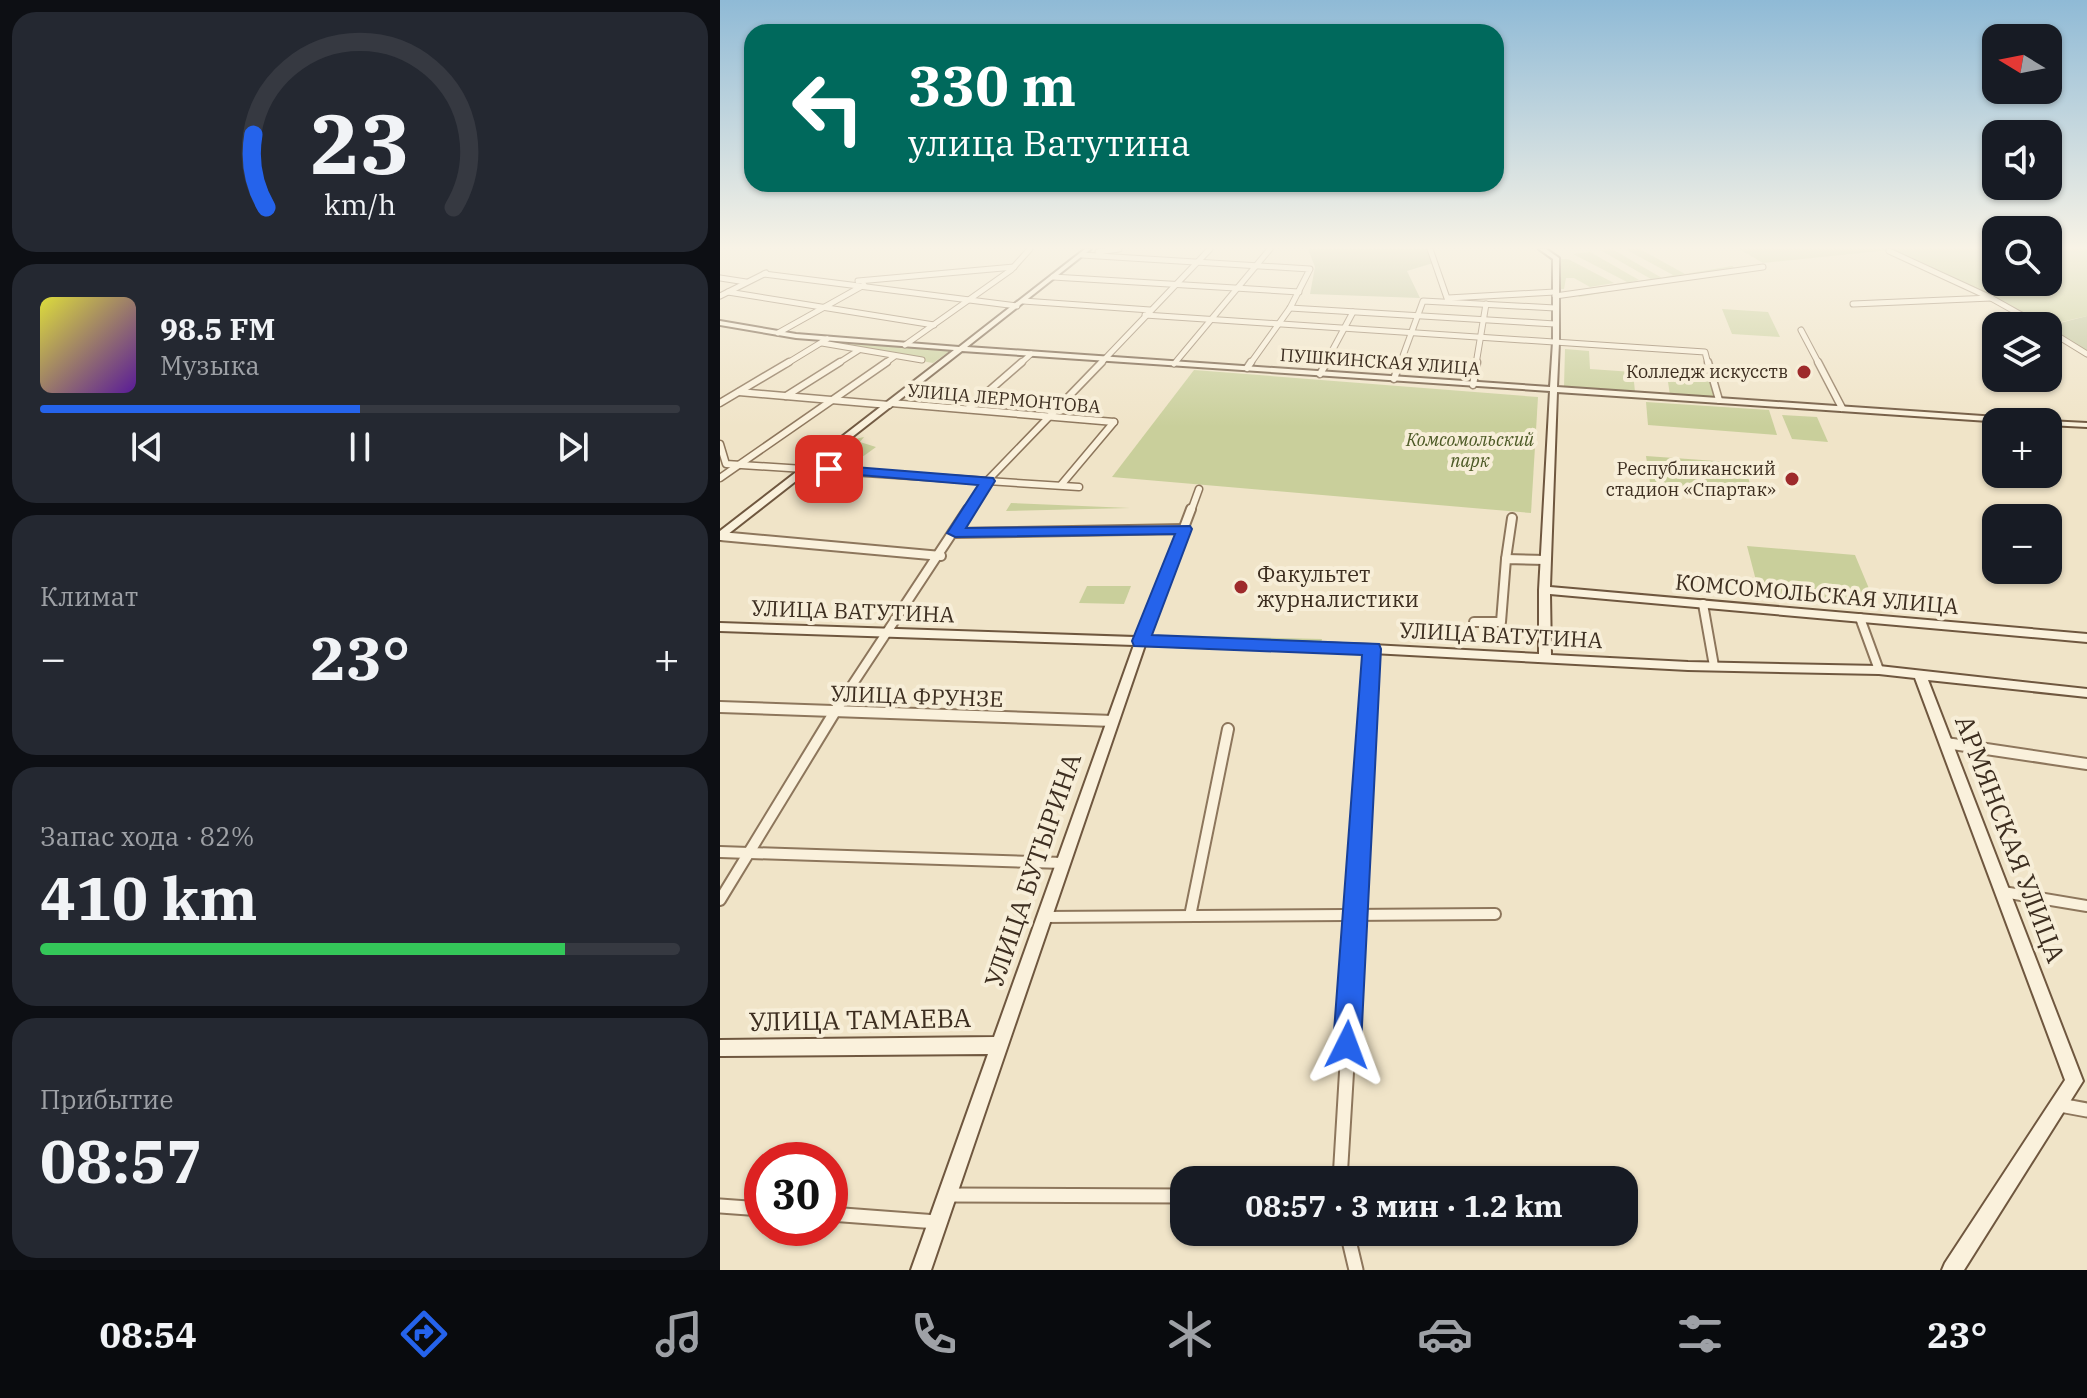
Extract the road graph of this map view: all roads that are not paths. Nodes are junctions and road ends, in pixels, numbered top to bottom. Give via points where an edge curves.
1 (824, 308) edge
2 (826, 308) edge
3 (957, 308) edge
4 (1014, 308) edge
5 (1088, 308) edge
6 (1151, 308) edge
7 (1222, 308) edge
8 (1290, 308) edge
9 (1294, 308) edge
10 (1420, 308) edge
11 (1485, 308) edge
12 (1555, 308) edge
13 (1147, 312) junction
14 (1353, 312) junction
15 (1416, 316) junction
16 (1214, 319) junction
17 (1483, 320) junction
18 (720, 323) edge
19 (1278, 324) junction
20 (1555, 324) junction
21 (934, 325) junction
22 (1345, 328) junction
23 (1801, 330) dead end
24 (778, 333) junction
25 (1412, 333) junction
26 (1481, 337) junction
27 (2062, 339) edge
28 (824, 341) junction
29 (1556, 342) junction
30 (905, 345) junction
31 (961, 349) junction
32 (859, 350) junction
33 (1031, 354) junction
34 (2087, 354) edge
35 (895, 356) junction
36 (1103, 359) junction
37 (922, 360) dead end
38 (1174, 364) junction
39 (1247, 368) junction
40 (1320, 374) junction
41 (1394, 379) junction
42 (1473, 385) junction
43 (1553, 390) junction
44 (739, 392) junction
45 (785, 397) junction
46 (1719, 400) junction
47 (830, 401) junction
48 (720, 403) edge
49 (890, 404) junction
50 (1842, 408) junction
51 (968, 409) junction
52 (1047, 416) junction
53 (1982, 418) edge
54 (2062, 424) edge
55 (2087, 425) edge
56 (720, 444) edge
57 (741, 464) junction
58 (807, 467) junction
59 (720, 478) edge
60 (987, 481) junction
61 (1061, 485) junction
62 (1079, 487) dead end
63 (1199, 489) dead end
64 (1512, 518) dead end
65 (1185, 529) junction
66 (955, 533) junction
67 (720, 536) edge
68 (941, 556) junction
69 (1506, 559) junction
70 (1545, 560) junction
71 (1544, 590) junction
72 (1703, 604) junction
73 (1860, 618) junction
74 (1474, 622) dead end
75 (720, 627) edge
76 (886, 632) junction
77 (2087, 638) edge
78 (1141, 641) junction
79 (1372, 649) junction
80 (1545, 657) junction
81 (1714, 666) junction
82 (1879, 670) junction
83 (1920, 675) junction
84 (2087, 693) edge
85 (720, 707) edge
86 (836, 710) junction
87 (1113, 721) junction
88 (1228, 729) dead end
89 (1946, 743) junction
90 (2087, 764) edge
91 (720, 852) edge
92 (750, 853) junction
93 (1063, 863) junction
94 (2003, 892) junction
95 (720, 900) edge
96 (2087, 906) edge
97 (1354, 913) junction
98 (1495, 914) dead end
99 (1190, 916) junction
100 (1044, 917) junction
101 (1000, 1045) junction
102 (720, 1048) edge
103 (2059, 1105) junction
104 (2087, 1110) edge
105 (1341, 1166) edge
106 (947, 1195) junction
107 (1170, 1196) edge
108 (720, 1206) edge
109 (744, 1208) edge
110 (848, 1215) edge
111 (937, 1222) junction
112 (1350, 1246) edge
113 (921, 1270) edge
114 (1356, 1270) edge
115 (1952, 1270) edge

1 - 24 street
2 - 21 street
3 - 21 street
4 - 31 main road
5 - 13 street
6 - 13 street
7 - 16 street
8 - 19 street
9 - 14 street
10 - 15 street
11 - 17 street
12 - 20 main road
13 - 16 street
13 - 36 street
14 - 15 street
14 - 22 street
15 - 17 street
15 - 25 street
16 - 19 street
16 - 38 street
17 - 20 street
17 - 26 street
18 - 24 main road, ПУШКИНСКАЯ УЛИЦА
19 - 22 street
19 - 39 street
20 - 29 main road
21 - 30 street
22 - 25 street
22 - 40 street
23 - 50 street
24 - 28 main road, ПУШКИНСКАЯ УЛИЦА
25 - 26 street
25 - 41 street
26 - 29 street
26 - 42 street
27 - 34 street
28 - 30 main road, ПУШКИНСКАЯ УЛИЦА
28 - 32 street
28 - 44 street
29 - 43 main road
29 - 46 street via 1705,352
30 - 31 main road, ПУШКИНСКАЯ УЛИЦА
31 - 33 main road, ПУШКИНСКАЯ УЛИЦА
31 - 49 main road
32 - 35 street
32 - 45 street
33 - 36 main road, ПУШКИНСКАЯ УЛИЦА
33 - 51 street
35 - 37 street
35 - 47 street
36 - 38 main road, ПУШКИНСКАЯ УЛИЦА
36 - 52 street
38 - 39 main road, ПУШКИНСКАЯ УЛИЦА
39 - 40 main road, ПУШКИНСКАЯ УЛИЦА
40 - 41 main road, ПУШКИНСКАЯ УЛИЦА
41 - 42 main road, ПУШКИНСКАЯ УЛИЦА
42 - 43 main road, ПУШКИНСКАЯ УЛИЦА
43 - 46 main road, ПУШКИНСКАЯ УЛИЦА
43 - 70 main road
44 - 45 street, УЛИЦА ЛЕРМОНТОВА
44 - 48 street
45 - 47 street, УЛИЦА ЛЕРМОНТОВА
46 - 50 main road, ПУШКИНСКАЯ УЛИЦА
47 - 49 street, УЛИЦА ЛЕРМОНТОВА
47 - 57 street
49 - 51 street, УЛИЦА ЛЕРМОНТОВА
49 - 58 main road
50 - 53 main road, ПУШКИНСКАЯ УЛИЦА
51 - 52 street, УЛИЦА ЛЕРМОНТОВА
52 - 60 street
52 - 61 street, УЛИЦА ЛЕРМОНТОВА via 1114,422
54 - 55 main road
56 - 57 street via 726,464
57 - 58 street
57 - 59 street
58 - 60 street
58 - 67 main road
60 - 61 street
60 - 66 street
61 - 62 street
63 - 65 street, УЛИЦА БУТЫРИНА
64 - 69 street
65 - 66 street
65 - 78 street, УЛИЦА БУТЫРИНА
66 - 68 street
67 - 68 street
68 - 76 street
69 - 70 street
69 - 74 street via 1501,622
70 - 71 main road
71 - 72 main road, КОМСОМОЛЬСКАЯ УЛИЦА
71 - 80 main road
72 - 73 main road, КОМСОМОЛЬСКАЯ УЛИЦА
72 - 81 street
73 - 77 main road, КОМСОМОЛЬСКАЯ УЛИЦА
73 - 82 street
75 - 76 main road, УЛИЦА ВАТУТИНА
76 - 78 main road, УЛИЦА ВАТУТИНА
76 - 86 street
78 - 79 main road, УЛИЦА ВАТУТИНА
78 - 87 main road, УЛИЦА БУТЫРИНА
79 - 80 main road, УЛИЦА ВАТУТИНА
79 - 97 street
80 - 81 main road, УЛИЦА ВАТУТИНА
81 - 82 main road, УЛИЦА ВАТУТИНА
82 - 83 main road, УЛИЦА ВАТУТИНА
83 - 84 main road, УЛИЦА ВАТУТИНА
83 - 89 main road, АРМЯНСКАЯ УЛИЦА
85 - 86 street, УЛИЦА ФРУНЗЕ
86 - 87 street, УЛИЦА ФРУНЗЕ
86 - 92 street
87 - 93 main road, УЛИЦА БУТЫРИНА
88 - 99 street
89 - 90 street
89 - 94 main road, АРМЯНСКАЯ УЛИЦА
91 - 92 street
92 - 93 street
92 - 95 street
93 - 100 main road, УЛИЦА БУТЫРИНА
94 - 96 street
94 - 103 main road, АРМЯНСКАЯ УЛИЦА via 2074,1081
97 - 98 street
97 - 99 street
97 - 105 street
99 - 100 street
100 - 101 main road, УЛИЦА БУТЫРИНА
101 - 102 main road, УЛИЦА ТАМАЕВА
101 - 106 main road, УЛИЦА БУТЫРИНА
103 - 104 street
103 - 115 main road, АРМЯНСКАЯ УЛИЦА
106 - 107 street
106 - 111 main road, УЛИЦА БУТЫРИНА
108 - 109 street
110 - 111 street
111 - 113 main road, УЛИЦА БУТЫРИНА
112 - 114 street

